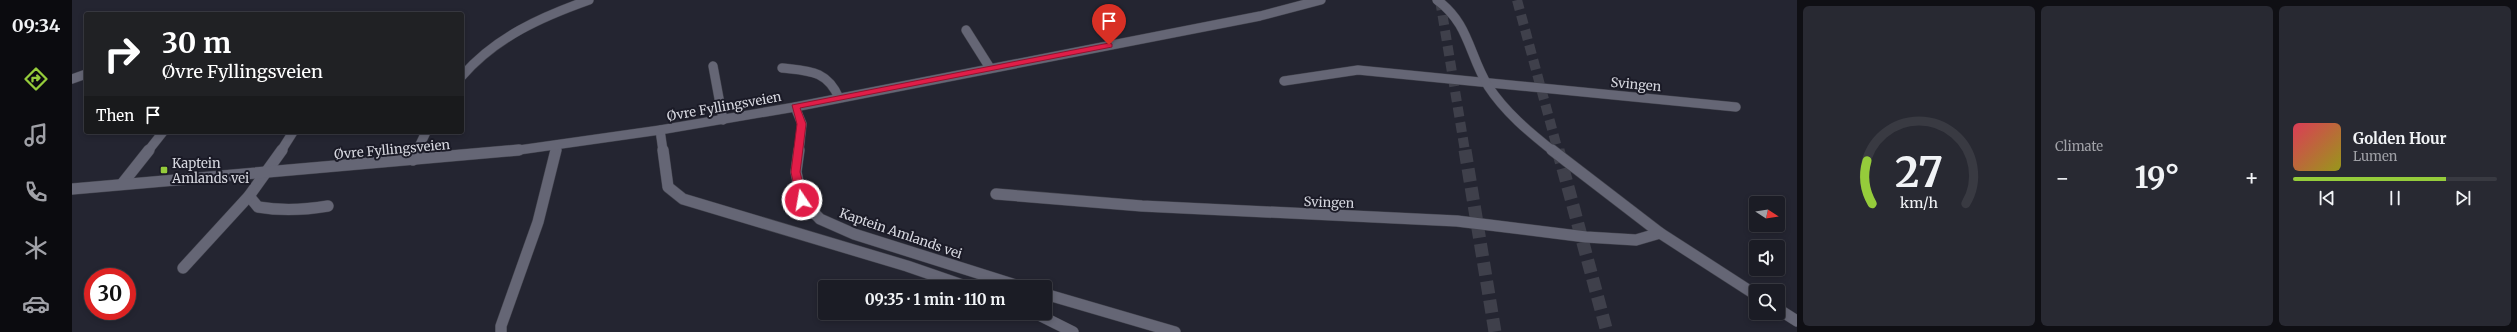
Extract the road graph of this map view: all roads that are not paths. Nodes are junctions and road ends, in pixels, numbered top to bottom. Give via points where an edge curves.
1 (589, 0) edge
2 (1321, 0) edge
3 (1437, 0) edge
4 (966, 30) dead end
5 (713, 66) dead end
6 (782, 68) dead end
7 (990, 68) junction
8 (464, 74) edge
9 (84, 75) edge
10 (72, 79) edge
11 (1284, 81) dead end
12 (1487, 84) junction
13 (840, 98) junction
14 (795, 106) junction
15 (1736, 107) dead end
16 (722, 120) junction
17 (660, 130) junction
18 (161, 134) edge
19 (292, 134) edge
20 (425, 134) edge
21 (557, 145) junction
22 (413, 160) junction
23 (268, 172) junction
24 (122, 184) junction
25 (72, 189) edge
26 (996, 194) dead end
27 (249, 196) junction
28 (328, 206) dead end
29 (1660, 233) junction
30 (183, 268) dead end
31 (948, 280) edge
32 (1000, 280) edge
33 (1749, 290) edge
34 (1052, 296) edge
35 (1785, 313) edge
36 (1049, 320) edge
37 (1797, 321) edge
38 (501, 332) edge
39 (1073, 332) edge
40 (1175, 332) edge

1 - 8 street via 534,23 495,44 482,52
2 - 7 street, Øvre Fyllingsveien via 1260,16
3 - 12 street via 1460,22
4 - 7 street
5 - 16 street
6 - 13 street via 824,76 832,81
7 - 13 street, Øvre Fyllingsveien
9 - 10 street
11 - 12 street, Svingen via 1358,70
12 - 15 street, Svingen
12 - 29 street via 1496,98 1525,129
13 - 14 street, Øvre Fyllingsveien
14 - 16 street, Øvre Fyllingsveien
14 - 32 street, Kaptein Amlands vei via 802,124 796,172 800,193 806,206 820,219 854,234
16 - 17 street, Øvre Fyllingsveien
17 - 21 street, Øvre Fyllingsveien
17 - 31 street via 668,187 683,199
18 - 24 street
19 - 23 street
20 - 22 street
21 - 22 street, Øvre Fyllingsveien
21 - 38 street via 538,222 513,286 500,326
22 - 23 street, Øvre Fyllingsveien
23 - 24 street, Øvre Fyllingsveien
23 - 27 street
24 - 25 street, Øvre Fyllingsveien
26 - 29 street, Svingen via 1142,206 1457,221 1629,240
27 - 28 street via 258,207 277,211 304,211
27 - 30 street
29 - 33 street
34 - 40 street
35 - 37 street
36 - 39 street

